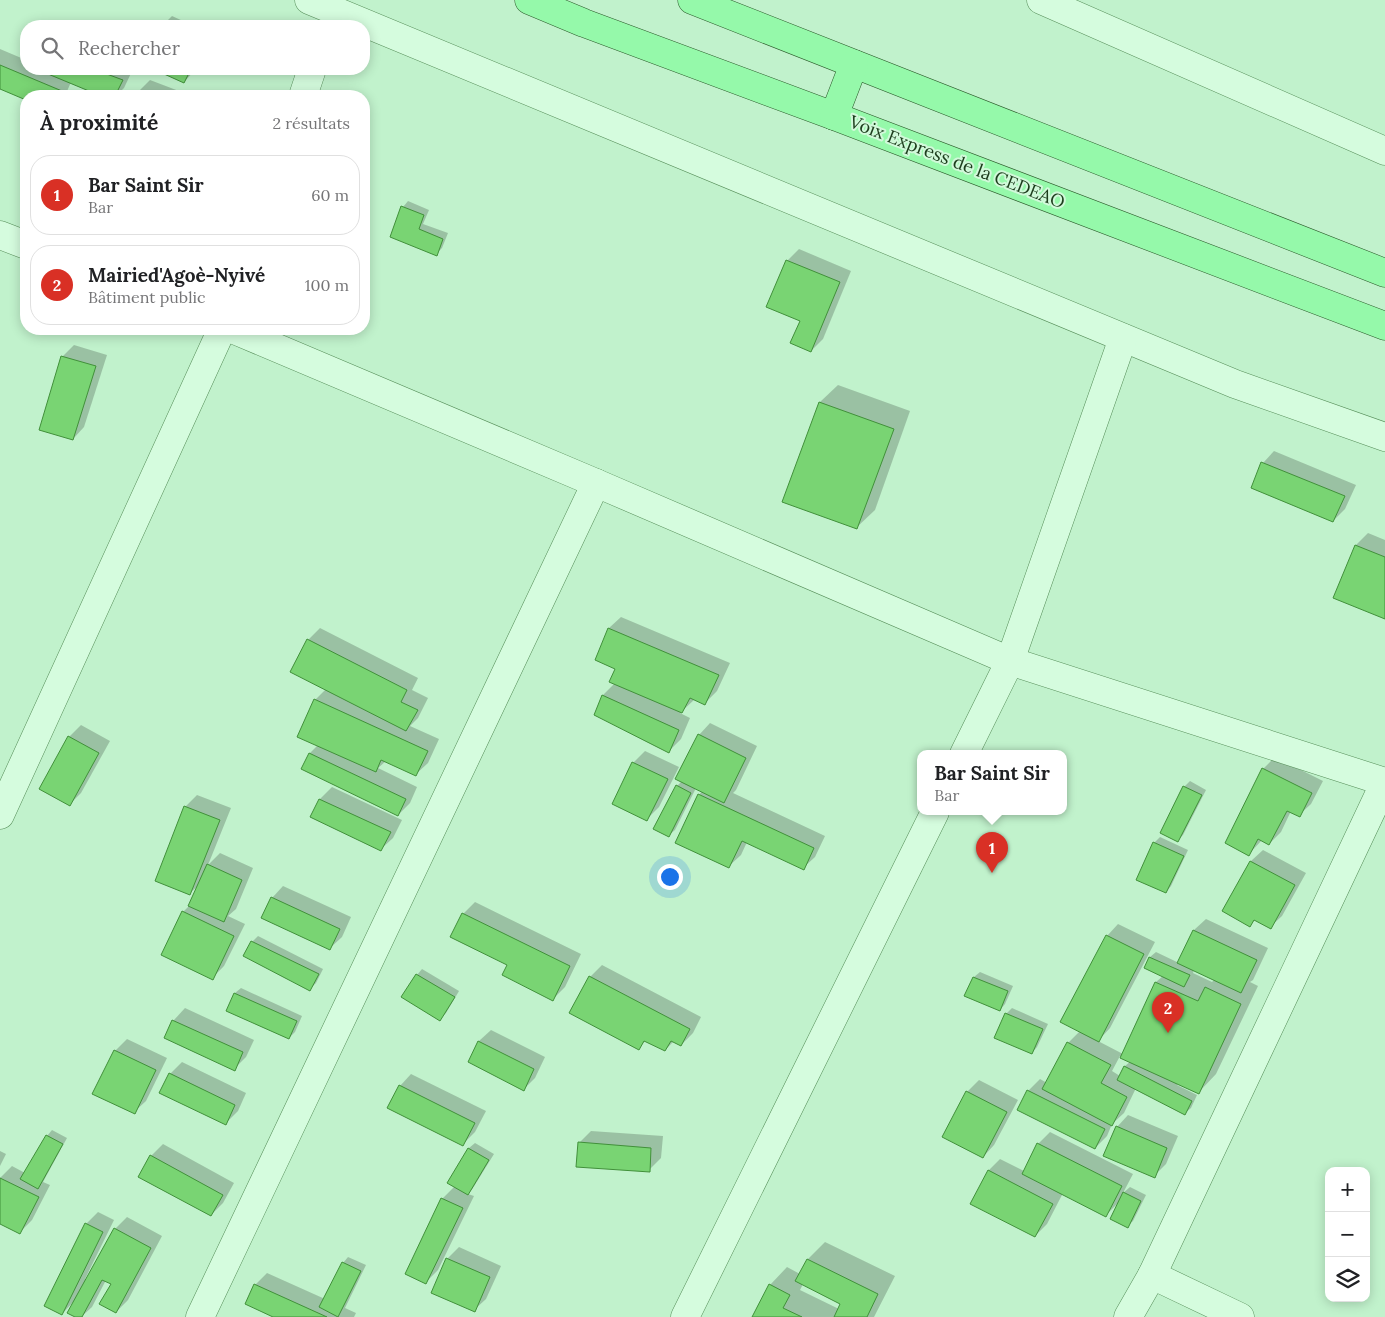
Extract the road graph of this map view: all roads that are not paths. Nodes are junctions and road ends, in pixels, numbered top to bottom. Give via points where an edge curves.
1 (529, 0) edge
2 (692, 0) edge
3 (1041, 0) edge
4 (323, 12) edge
5 (343, 20) edge
6 (370, 31) edge
7 (854, 64) junction
8 (310, 75) edge
9 (304, 90) edge
10 (834, 116) junction
11 (1385, 150) edge
12 (0, 235) edge
13 (20, 243) edge
14 (1385, 272) edge
15 (1385, 326) edge
16 (219, 335) edge
17 (246, 335) edge
18 (1123, 338) junction
19 (1385, 437) edge
20 (596, 483) junction
21 (1010, 661) junction
22 (966, 750) edge
23 (9, 771) edge
24 (1385, 782) edge
25 (0, 815) edge
26 (934, 815) edge
27 (1152, 1275) junction
28 (200, 1317) edge
29 (684, 1317) edge
30 (1128, 1317) edge
31 (1240, 1317) edge

1 - 10 main road, Voix Express de la CEDEAO
2 - 7 main road
3 - 11 street
4 - 5 street
6 - 18 street
7 - 10 main road
7 - 14 main road
8 - 9 street
10 - 15 main road, Voix Express de la CEDEAO
12 - 13 street
16 - 23 street
17 - 20 street
18 - 19 street via 1235,384
18 - 21 street
20 - 21 street
20 - 28 street
21 - 22 street
21 - 24 street
23 - 25 street
24 - 27 street
26 - 29 street
27 - 30 street
27 - 31 street

